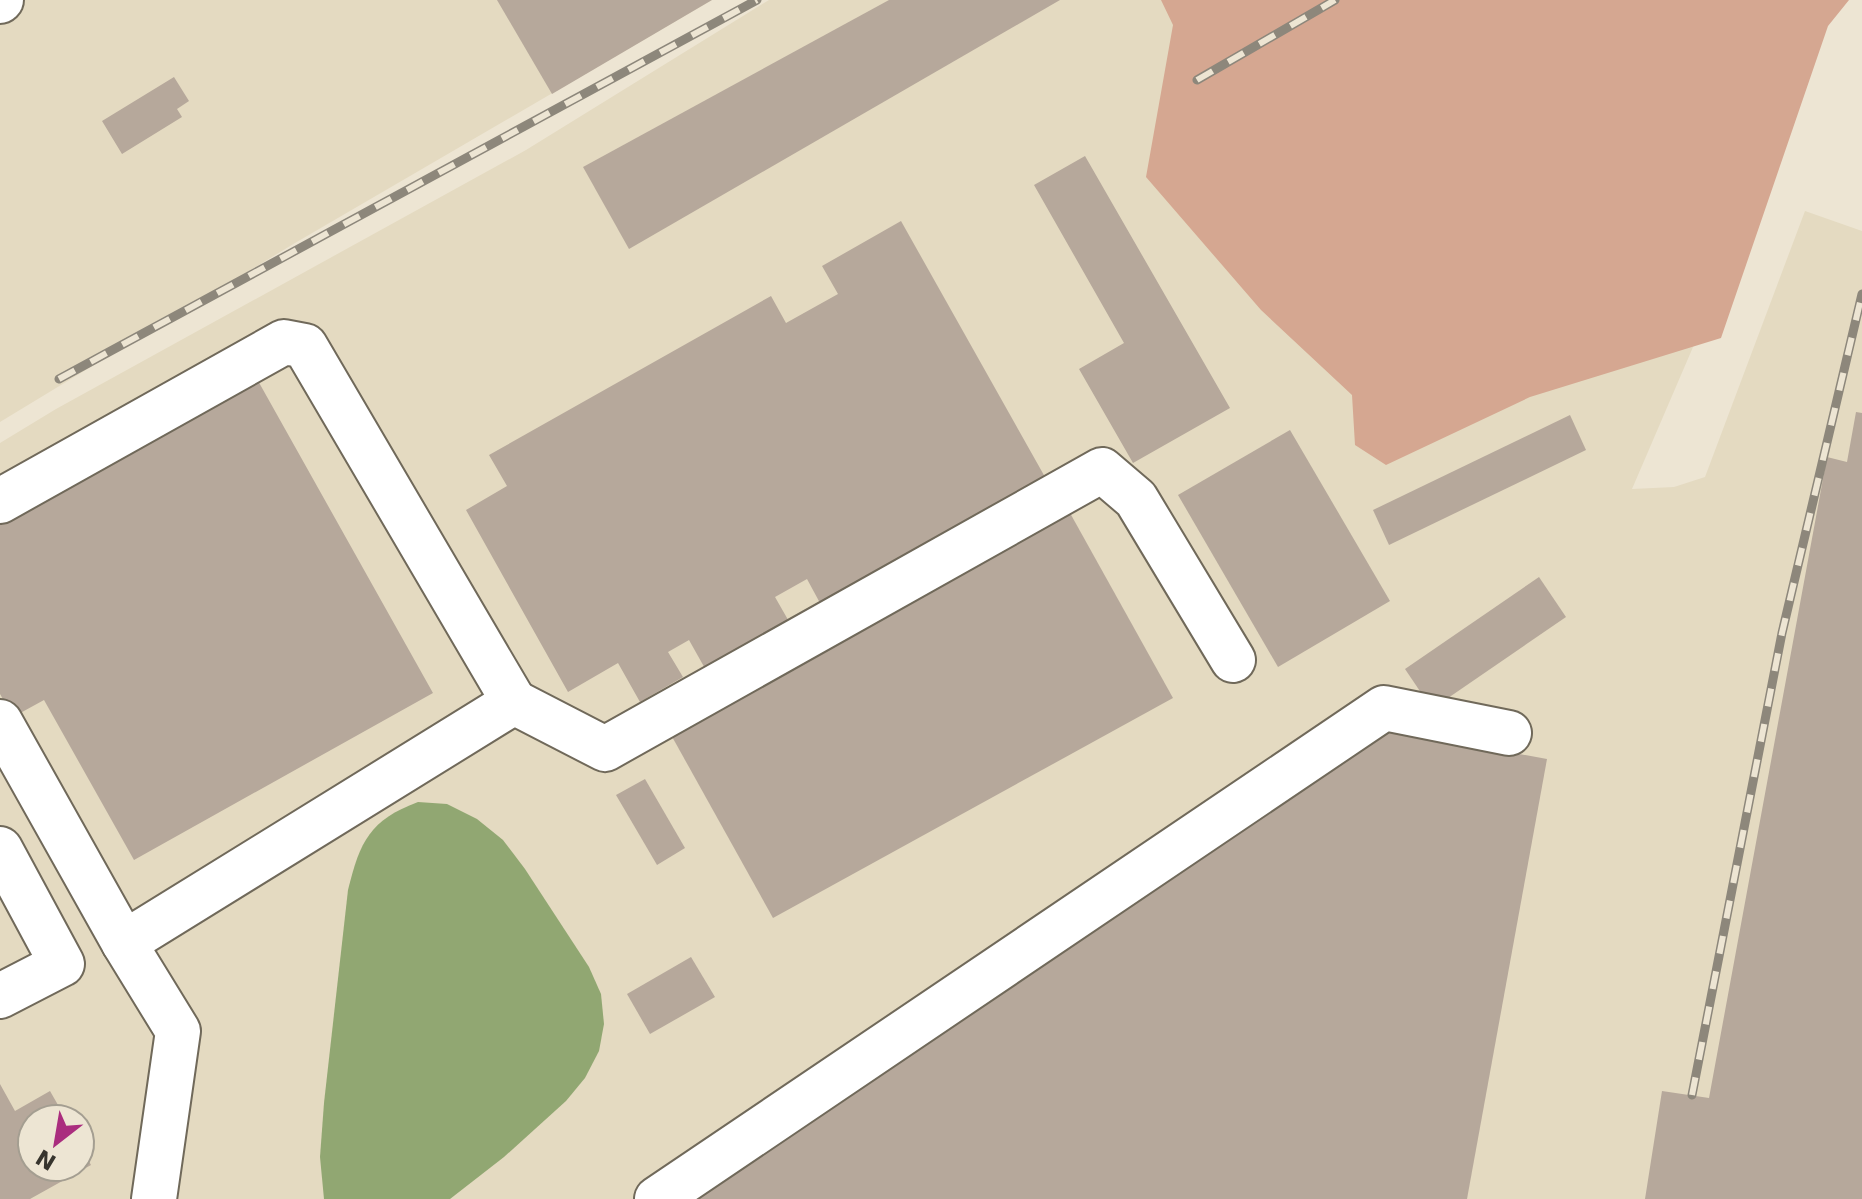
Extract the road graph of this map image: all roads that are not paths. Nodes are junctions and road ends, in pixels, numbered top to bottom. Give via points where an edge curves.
1 (0, 501) edge
2 (1233, 660) dead end
3 (514, 702) junction
4 (0, 722) edge
5 (1509, 733) dead end
6 (0, 849) edge
7 (124, 943) junction
8 (0, 996) edge
9 (154, 1199) edge
10 (657, 1199) edge

1 - 3 lane via 284,342 305,346
2 - 3 lane via 1136,499 1102,470 605,749
3 - 7 lane
4 - 7 lane
5 - 10 lane via 1384,708
6 - 8 lane via 62,964
7 - 9 lane via 178,1031

